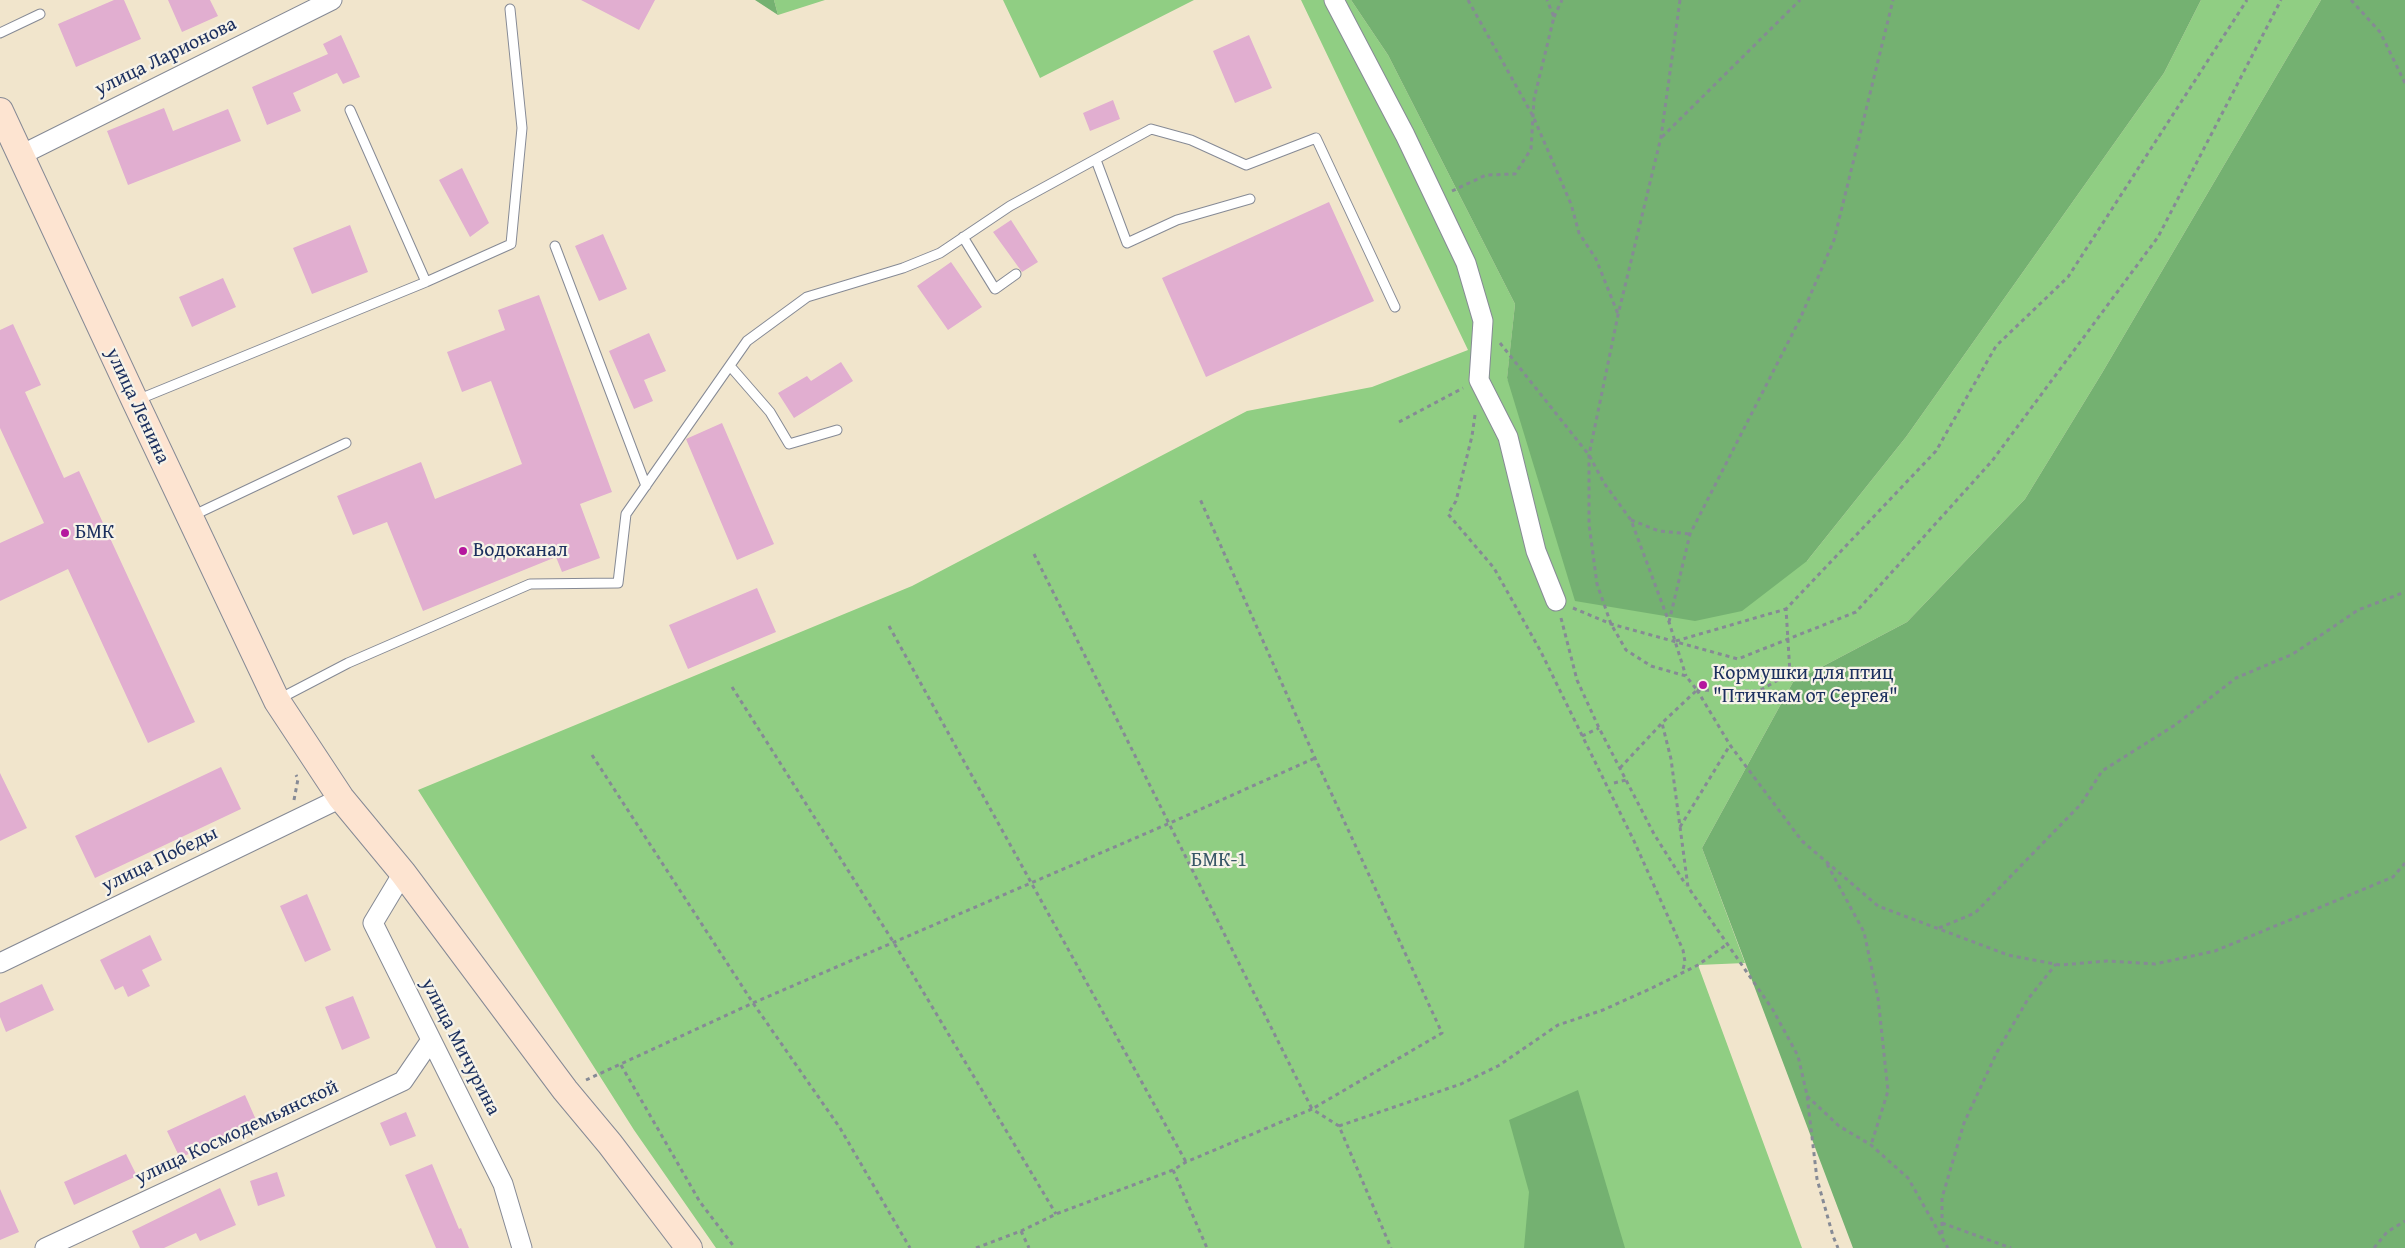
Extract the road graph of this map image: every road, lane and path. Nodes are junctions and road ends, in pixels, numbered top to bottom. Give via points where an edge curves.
1 (332, 0) edge
2 (1334, 0) edge
3 (1468, 0) edge
4 (1547, 0) edge
5 (1562, 0) edge
6 (1680, 0) edge
7 (1800, 0) edge
8 (1894, 0) edge
9 (2247, 0) edge
10 (2281, 0) edge
11 (2351, 0) edge
12 (510, 9) dead end
13 (40, 14) dead end
14 (1554, 17) junction
15 (0, 33) edge
16 (2405, 83) edge
17 (350, 110) dead end
18 (0, 111) edge
19 (1533, 116) junction
20 (1661, 137) junction
21 (20, 155) junction
22 (1096, 160) junction
23 (1435, 198) junction
24 (1250, 199) dead end
25 (963, 237) junction
26 (554, 246) dead end
27 (1016, 274) dead end
28 (426, 282) junction
29 (1395, 307) dead end
30 (1618, 315) junction
31 (1483, 321) junction
32 (730, 366) junction
33 (1479, 380) junction
34 (135, 401) junction
35 (1398, 422) dead end
36 (837, 430) dead end
37 (346, 443) dead end
38 (1588, 455) junction
39 (646, 486) junction
40 (1200, 499) dead end
41 (190, 517) junction
42 (1631, 520) junction
43 (1690, 534) junction
44 (1034, 554) dead end
45 (2405, 592) edge
46 (1556, 601) junction
47 (1786, 609) junction
48 (1669, 622) junction
49 (1611, 624) junction
50 (889, 626) dead end
51 (1789, 639) junction
52 (1674, 641) junction
53 (1686, 676) junction
54 (732, 687) dead end
55 (1697, 690) junction
56 (277, 701) junction
57 (1662, 723) junction
58 (1599, 728) junction
59 (1582, 736) junction
60 (1730, 745) junction
61 (592, 755) dead end
62 (1315, 758) junction
63 (1620, 768) junction
64 (1626, 780) junction
65 (1614, 783) dead end
66 (341, 798) junction
67 (1170, 823) junction
68 (1680, 827) junction
69 (1826, 861) junction
70 (2405, 863) edge
71 (403, 873) junction
72 (1031, 883) junction
73 (1688, 887) junction
74 (1939, 928) junction
75 (894, 943) junction
76 (1726, 945) junction
77 (0, 963) edge
78 (2056, 964) junction
79 (1682, 973) junction
80 (753, 1003) junction
81 (431, 1040) junction
82 (621, 1064) junction
83 (565, 1090) junction
84 (1807, 1096) junction
85 (1312, 1109) junction
86 (1339, 1126) junction
87 (1871, 1145) junction
88 (1186, 1162) junction
89 (1173, 1170) junction
90 (1056, 1214) junction
91 (2405, 1221) edge
92 (1942, 1223) junction
93 (1020, 1231) junction
94 (1942, 1234) junction
95 (45, 1248) edge
96 (522, 1248) edge
97 (689, 1248) edge
98 (735, 1248) edge
99 (910, 1248) edge
100 (976, 1248) edge
101 (1029, 1248) edge
102 (1207, 1248) edge
103 (1391, 1248) edge
104 (1838, 1248) edge
105 (1948, 1248) edge
106 (2011, 1248) edge
107 (2374, 1248) edge

1 - 21 street, улица Ларионова
2 - 23 street
3 - 19 path
4 - 14 path
5 - 14 path
6 - 20 path
7 - 20 path
8 - 43 path via 1834,240 1800,319
9 - 47 path via 2068,277 1996,346 1936,451
10 - 51 path via 2158,237 1992,462 1856,612
11 - 16 path via 2380,32
12 - 28 lane via 522,128 511,244
13 - 15 lane
14 - 19 path via 1534,99
17 - 28 lane
18 - 21 main road, улица Ленина
19 - 23 path via 1531,149 1515,174 1486,176
19 - 30 path via 1571,204 1579,233 1596,259
20 - 30 path
21 - 34 main road, улица Ленина
22 - 24 lane via 1127,243 1178,220
22 - 25 lane via 1010,206
22 - 29 lane via 1151,129 1192,140 1246,165 1316,138
23 - 31 street via 1466,263
25 - 27 lane via 996,290
25 - 32 lane via 940,253 903,268 807,297 748,341
26 - 39 lane
28 - 34 lane
30 - 38 path
31 - 33 street
31 - 38 path
32 - 36 lane via 770,412 789,444
32 - 39 lane
33 - 35 path
33 - 46 street via 1508,437 1536,551
33 - 59 path via 1472,436 1456,500 1448,514 1494,568 1540,650
34 - 41 main road, улица Ленина
37 - 41 lane
38 - 42 path
38 - 49 path via 1589,524 1596,574
39 - 56 lane via 626,514 618,583 530,584 348,663
40 - 62 path
41 - 56 main road, улица Ленина
42 - 43 path via 1659,531
42 - 48 path
43 - 48 path
44 - 67 path
45 - 74 path via 2358,610 2293,654 2236,678 2175,725 2102,770 2081,804 1975,913
46 - 49 path
46 - 58 path via 1577,680
47 - 51 path
47 - 52 path
48 - 52 path
49 - 52 path
49 - 53 path via 1626,650 1651,666
50 - 72 path
51 - 52 path via 1738,659
51 - 55 path via 1790,673 1759,691
52 - 53 path
53 - 55 path
54 - 75 path
55 - 57 path
55 - 60 path
56 - 66 main road, улица Ленина
57 - 63 path
57 - 68 path via 1672,759
58 - 59 path
58 - 63 path
59 - 79 path via 1684,950
60 - 68 path
60 - 69 path via 1802,841
61 - 80 path
62 - 67 path
62 - 85 path via 1442,1032
63 - 64 path
64 - 65 path
64 - 73 path via 1654,834
66 - 71 main road, улица Ленина
66 - 77 street, улица Победы
67 - 72 path
67 - 85 path
68 - 73 path
69 - 74 path via 1878,906
69 - 87 path via 1864,932 1878,998 1888,1091
70 - 78 path via 2393,877 2215,951 2155,964 2106,961
71 - 81 street, улица Мичурина via 373,923
71 - 83 main road, улица Ленина
72 - 75 path
72 - 88 path
73 - 76 path
74 - 78 path via 2008,955
75 - 80 path
75 - 90 path
76 - 79 path
76 - 84 path via 1773,1010 1798,1056
78 - 92 path via 2028,999 1997,1052 1964,1122 1942,1198
79 - 86 path via 1603,1010 1558,1025 1498,1066 1461,1084
80 - 82 path
80 - 99 path via 840,1128
81 - 95 street, улица Космодемьянской via 403,1081
81 - 96 street, улица Мичурина via 503,1184
82 - 83 path
82 - 98 path via 700,1202
83 - 97 main road, улица Ленина
84 - 87 path via 1839,1126
84 - 104 path via 1817,1179
85 - 86 path
85 - 88 path
86 - 103 path
87 - 94 path via 1908,1178
88 - 89 path
89 - 90 path
89 - 102 path
90 - 93 path
91 - 107 path via 2388,1232
92 - 94 path
92 - 106 path
93 - 100 path
93 - 101 path
94 - 105 path

